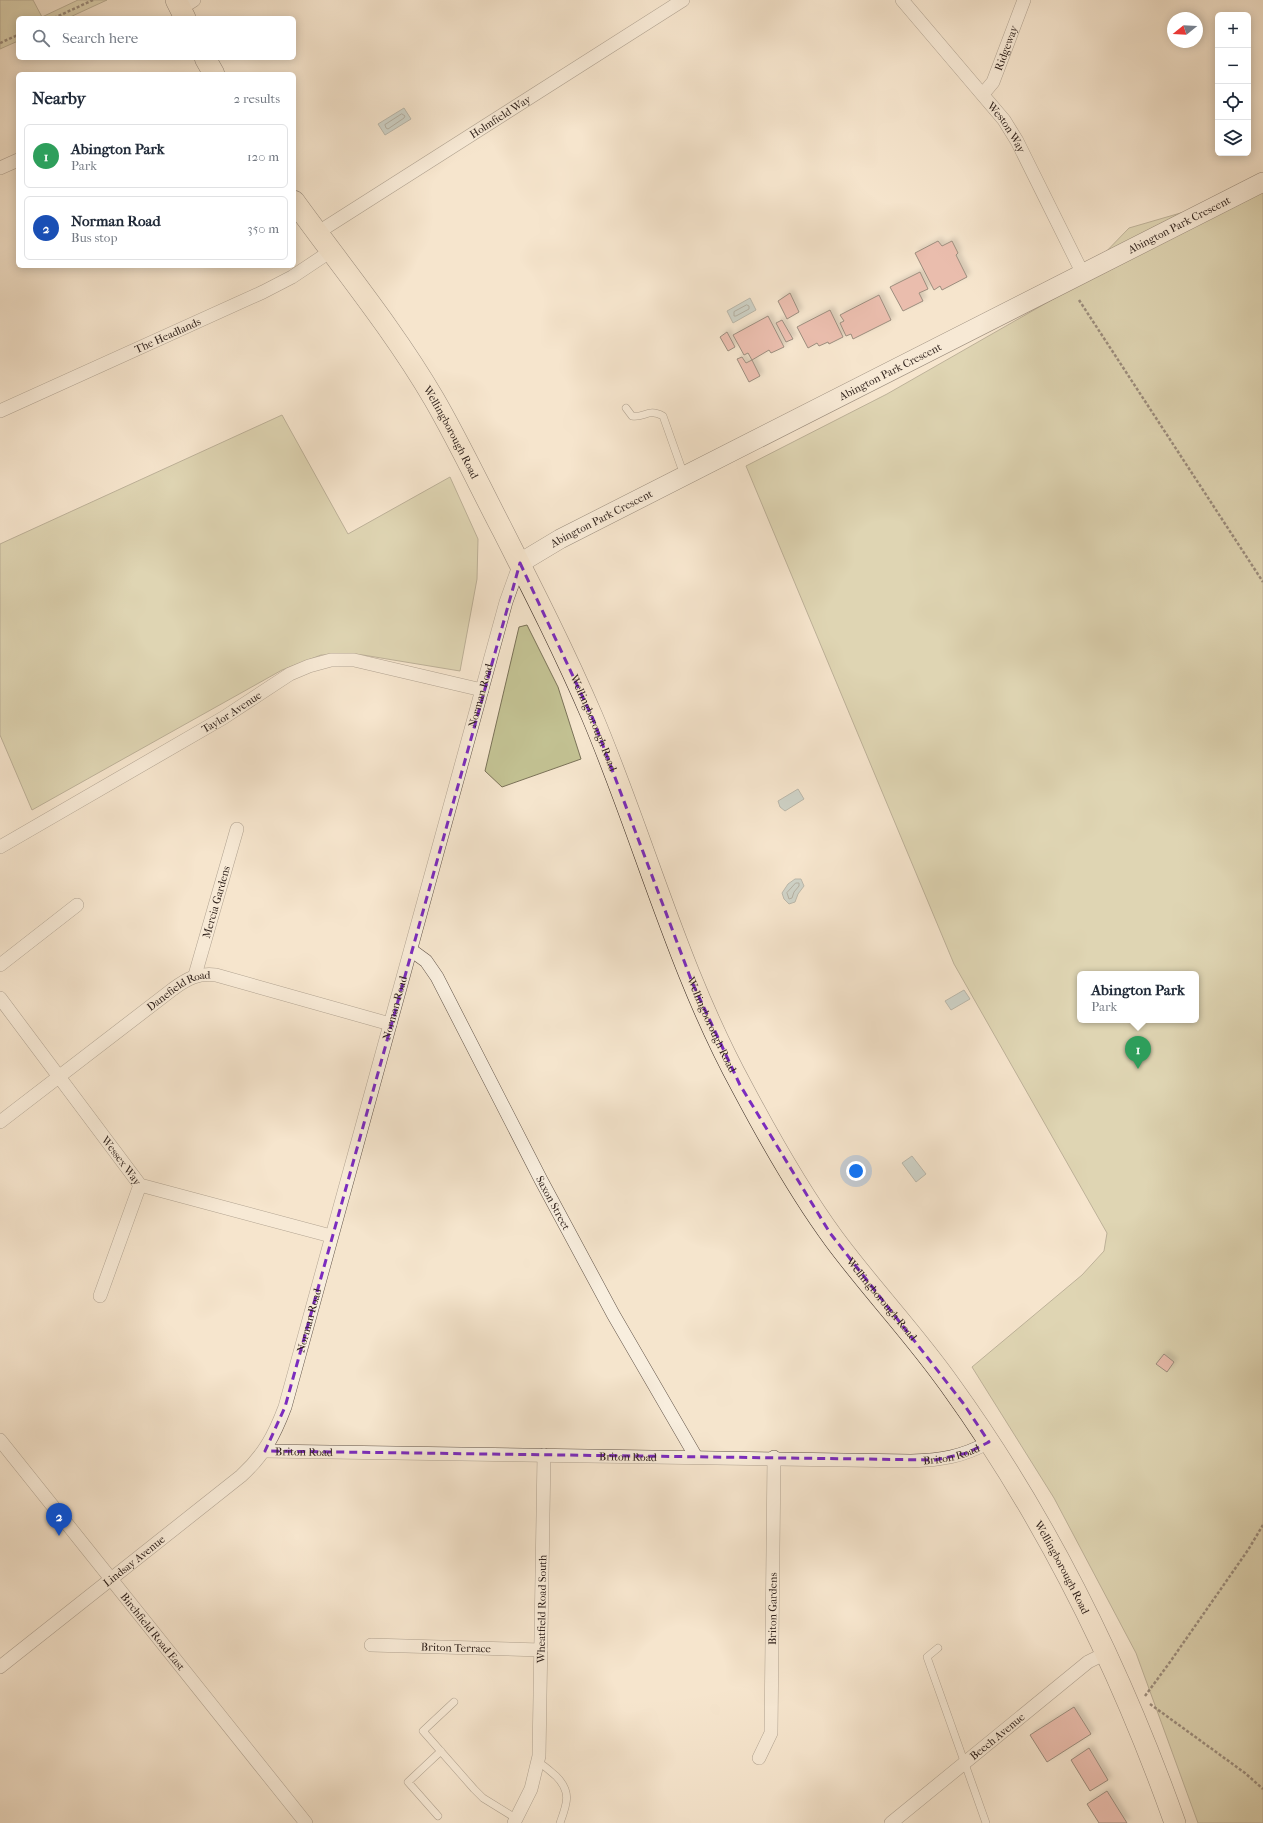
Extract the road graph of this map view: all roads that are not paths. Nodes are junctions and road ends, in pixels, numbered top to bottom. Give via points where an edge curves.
1 (683, 0) edge
2 (902, 0) edge
3 (1024, 0) edge
4 (983, 94) junction
5 (16, 161) edge
6 (0, 168) edge
7 (1263, 182) edge
8 (296, 204) edge
9 (317, 233) junction
10 (330, 251) junction
11 (1083, 274) junction
12 (626, 408) dead end
13 (0, 411) edge
14 (684, 476) junction
15 (520, 563) junction
16 (482, 690) junction
17 (237, 829) dead end
18 (0, 847) edge
19 (77, 906) dead end
20 (410, 950) junction
21 (0, 966) edge
22 (195, 975) junction
23 (0, 998) edge
24 (390, 1024) junction
25 (59, 1076) junction
26 (0, 1122) edge
27 (140, 1185) junction
28 (331, 1236) junction
29 (100, 1296) dead end
30 (0, 1440) edge
31 (989, 1442) junction
32 (265, 1451) junction
33 (544, 1455) junction
34 (696, 1457) junction
35 (774, 1458) junction
36 (111, 1578) junction
37 (371, 1645) dead end
38 (938, 1648) dead end
39 (541, 1650) junction
40 (1106, 1653) junction
41 (0, 1667) edge
42 (454, 1702) dead end
43 (441, 1751) junction
44 (759, 1758) dead end
45 (538, 1762) junction
46 (965, 1763) junction
47 (438, 1816) dead end
48 (515, 1821) edge
49 (306, 1823) edge
50 (560, 1823) edge
51 (891, 1823) edge
52 (986, 1823) edge
53 (1175, 1823) edge

1 - 9 street, Holmfield Way
2 - 4 street, Weston Way
3 - 4 street, Ridgeway via 993,82
4 - 11 street, Weston Way via 1017,141
5 - 6 street
7 - 11 street, Abington Park Crescent
8 - 9 main road, Wellingborough Road
9 - 10 main road, Wellingborough Road
10 - 13 street, The Headlands via 292,277 263,292
10 - 15 main road, Wellingborough Road via 432,396
11 - 14 street, Abington Park Crescent
12 - 14 lane via 636,417 648,412 663,416
14 - 15 street, Abington Park Crescent via 560,539
15 - 16 street, Norman Road via 506,602
15 - 31 main road, Wellingborough Road via 593,719 692,982 740,1085 830,1233 949,1384
16 - 18 street, Taylor Avenue via 354,660 331,660 308,666 290,674 224,718
16 - 20 street, Norman Road
17 - 22 street, Mercia Gardens
19 - 21 street
20 - 24 street, Norman Road
20 - 34 street, Saxon Street via 426,961 437,976 613,1314
22 - 24 street, Danefield Road via 216,975
22 - 25 street, Danefield Road via 186,979
23 - 25 street, Wessex Way
24 - 28 street, Norman Road
25 - 26 street, Danefield Road
25 - 27 street, Wessex Way
27 - 28 street, Wessex Way
27 - 29 street
28 - 32 street, Norman Road via 284,1407 276,1432
30 - 36 street, Birchfield Road East
31 - 35 street, Briton Road via 967,1453 935,1460
31 - 40 main road, Wellingborough Road via 1049,1541
32 - 33 street, Briton Road
32 - 36 street, Lindsay Avenue via 241,1476
33 - 34 street, Briton Road
33 - 39 street, Wheatfield Road South
34 - 35 street, Briton Road
35 - 44 street, Briton Gardens via 771,1733
36 - 41 street, Lindsay Avenue
36 - 49 street, Birchfield Road East
37 - 39 street, Briton Terrace
38 - 46 lane via 927,1657
39 - 45 street, Wheatfield Road South
40 - 46 street, Beech Avenue via 1088,1662
40 - 53 main road, Wellingborough Road via 1129,1703
42 - 43 lane via 424,1731
43 - 47 lane via 408,1782
43 - 48 lane via 483,1798
45 - 48 street, Wheatfield Road South via 531,1789
45 - 50 lane via 545,1765 564,1784 567,1801
46 - 51 street, Beech Avenue
46 - 52 lane

